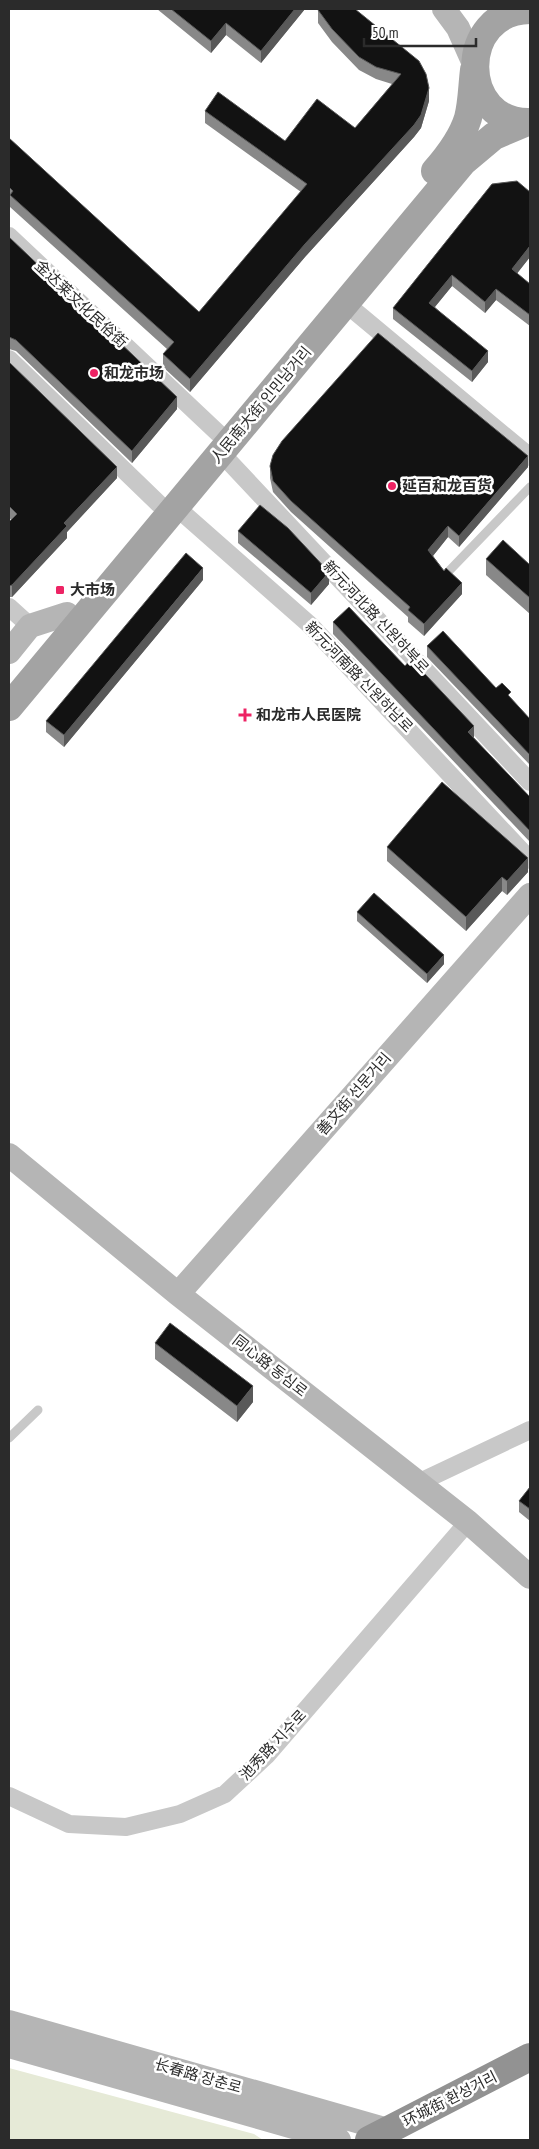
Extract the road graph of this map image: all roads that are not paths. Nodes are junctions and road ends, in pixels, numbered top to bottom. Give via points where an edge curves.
1 (444, 9) edge
2 (518, 10) edge
3 (474, 67) junction
4 (529, 122) edge
5 (9, 236) edge
6 (346, 303) junction
7 (9, 359) edge
8 (219, 443) junction
9 (530, 457) edge
10 (530, 487) edge
11 (168, 505) junction
12 (448, 572) edge
13 (9, 607) edge
14 (67, 614) junction
15 (30, 626) junction
16 (9, 652) edge
17 (9, 684) edge
18 (9, 708) edge
19 (530, 782) edge
20 (530, 860) edge
21 (530, 895) edge
22 (9, 1155) edge
23 (178, 1294) junction
24 (38, 1410) dead end
25 (530, 1430) edge
26 (9, 1438) edge
27 (418, 1483) junction
28 (468, 1522) junction
29 (530, 1577) edge
30 (9, 1796) edge
31 (9, 2022) edge
32 (9, 2046) edge
33 (530, 2057) edge
34 (378, 2135) edge
35 (339, 2140) edge

1 - 3 street via 458,28
2 - 3 main road, 人民南大街 인민남거리 via 488,30 476,50
3 - 4 main road via 478,86 497,112
3 - 8 main road, 人民南大街 인민남거리 via 468,117 448,156
4 - 6 main road, 人民南大街 인민남거리 via 494,136 463,162
5 - 8 street, 金达莱文化民俗街
6 - 8 main road, 人民南大街 인민남거리
6 - 9 street
7 - 11 street, 新元河南路 신원하남로
8 - 11 main road, 人民南大街 인민남거리
8 - 19 street, 新元河北路 신원하북로
10 - 12 lane
11 - 14 main road, 人民南大街 인민남거리
11 - 18 main road, 人民南大街 인민남거리
11 - 20 street, 新元河南路 신원하남로 via 310,625
13 - 15 street
14 - 15 street
14 - 17 main road, 人民南大街 인민남거리
15 - 16 street
21 - 23 street, 善文街 선문거리
22 - 23 street, 同心路 동심로
23 - 27 street, 同心路 동심로
24 - 26 lane
25 - 27 street
27 - 28 street, 同心路 동심로
28 - 29 street, 同心路 동심로
28 - 30 street, 池秀路 지수로 via 266,1756 225,1794 180,1814 126,1826 69,1824
31 - 34 street, 长春路 장춘로
32 - 35 street, 长春路 장춘로
33 - 34 highway, 环城街 환성거리

